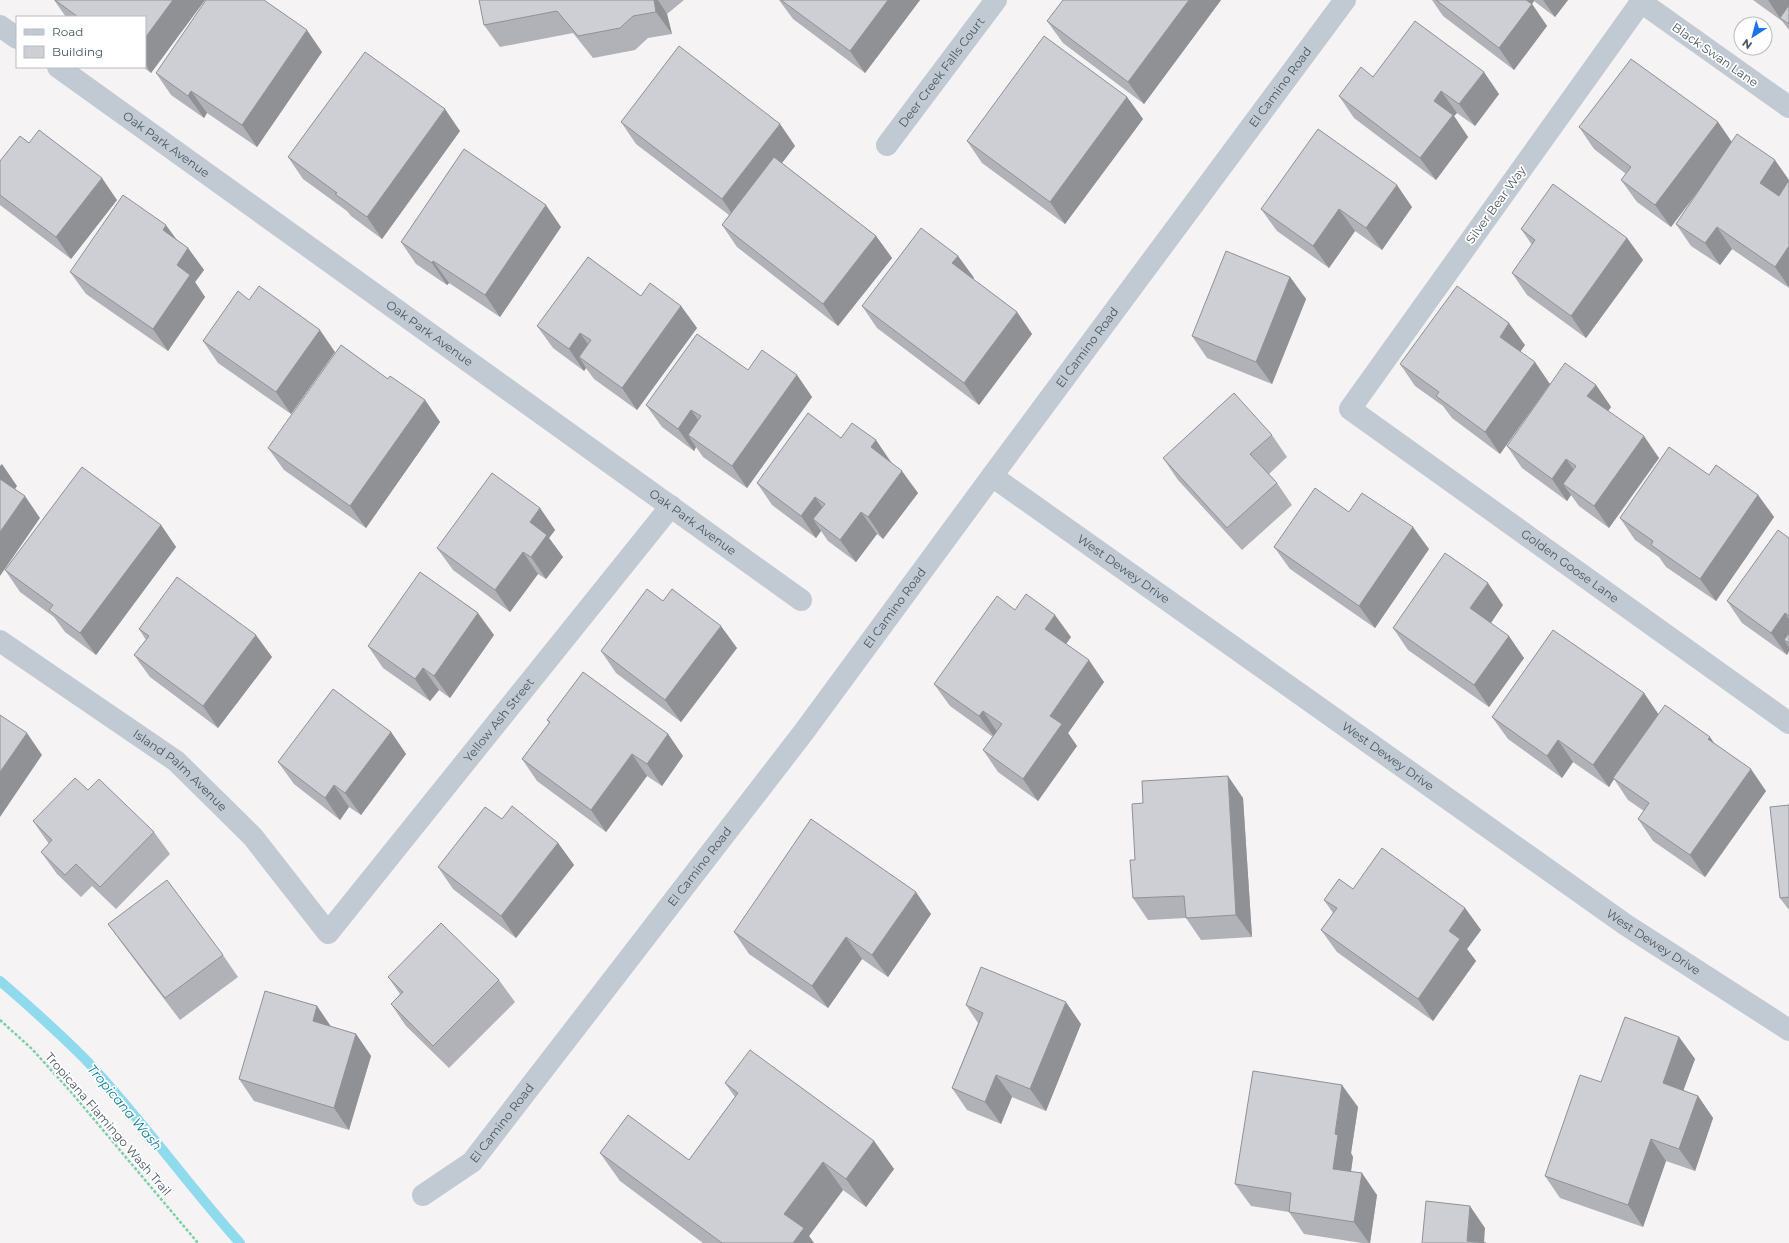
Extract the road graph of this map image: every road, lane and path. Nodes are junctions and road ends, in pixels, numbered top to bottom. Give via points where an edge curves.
1 (996, 0) edge
2 (1345, 0) edge
3 (1641, 2) joint
4 (0, 26) edge
5 (16, 37) edge
6 (59, 68) edge
7 (1789, 107) edge
8 (887, 145) dead end
9 (1350, 409) joint
10 (992, 476) junction
11 (671, 506) junction
12 (801, 600) dead end
13 (0, 641) edge
14 (1789, 724) edge
15 (328, 933) joint
16 (0, 1020) edge
17 (1789, 1030) edge
18 (423, 1195) dead end
19 (198, 1243) edge

1 - 8 street, Deer Creek Falls Court
2 - 10 street, El Camino Road
3 - 7 street, Black Swan Lane
3 - 9 street, Silver Bear Way
4 - 5 street
6 - 11 street, Oak Park Avenue
9 - 14 street, Golden Goose Lane
10 - 17 street, West Dewey Drive via 1620,920
10 - 18 street, El Camino Road via 803,733 472,1162
11 - 12 street, Oak Park Avenue
11 - 15 street, Yellow Ash Street
13 - 15 street, Island Palm Avenue via 176,761 253,836
16 - 19 path, Tropicana Flamingo Wash Trail via 32,1049 71,1092

